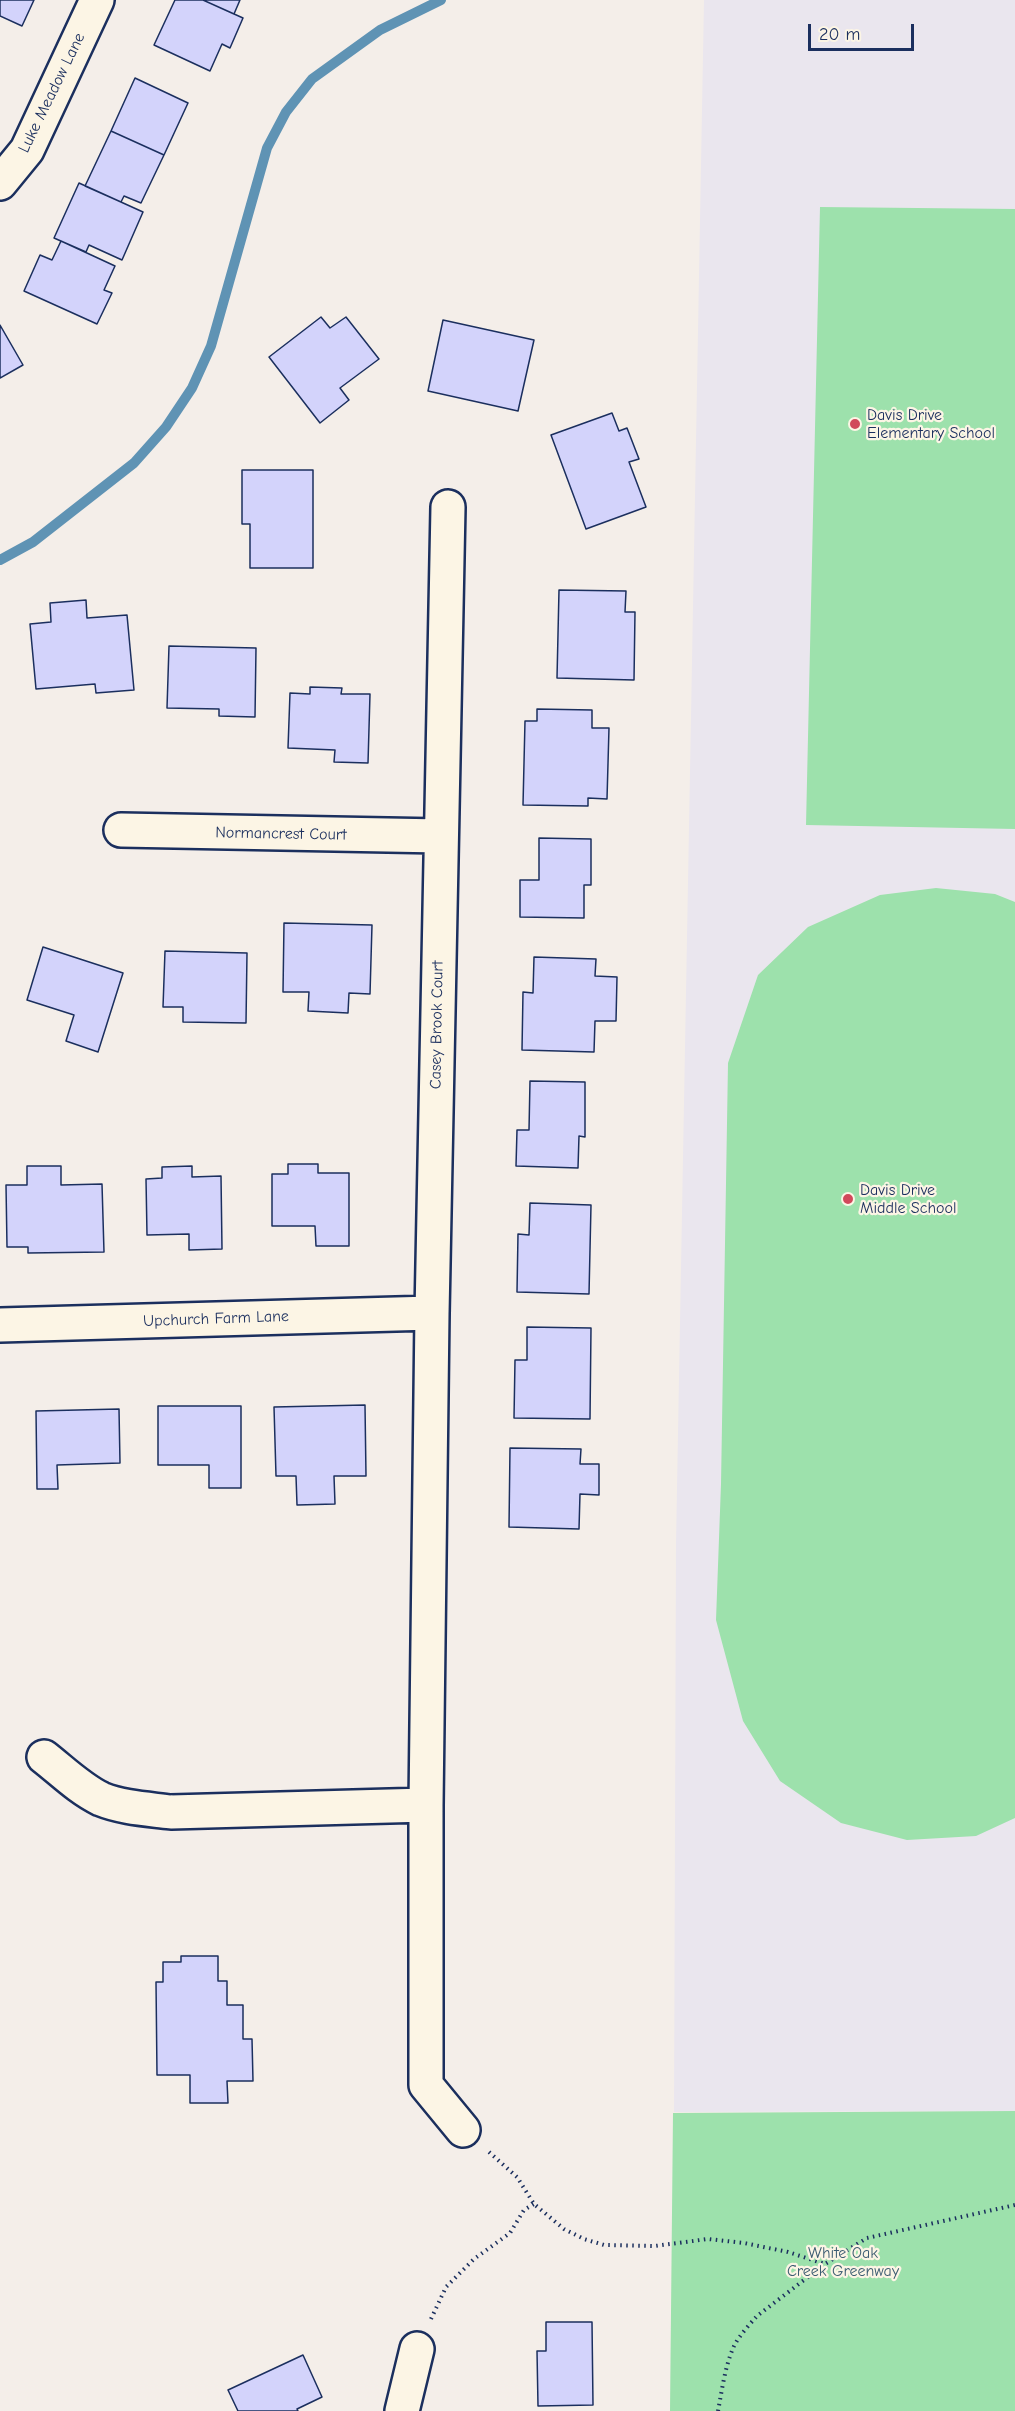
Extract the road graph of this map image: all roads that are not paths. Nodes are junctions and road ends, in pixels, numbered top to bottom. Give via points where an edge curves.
1 (97, 0) edge
2 (0, 183) edge
3 (448, 507) dead end
4 (121, 830) dead end
5 (441, 836) junction
6 (432, 1314) junction
7 (0, 1325) edge
8 (44, 1757) dead end
9 (426, 1804) junction
10 (463, 2130) road end
11 (417, 2349) road end
12 (402, 2411) edge

1 - 2 street, Luke Meadow Lane via 27,150
3 - 5 street, Casey Brook Court
4 - 5 street, Normancrest Court
5 - 6 street, Casey Brook Court
6 - 7 street, Upchurch Farm Lane
6 - 9 street, Casey Brook Court
8 - 9 street via 101,1799 130,1807 171,1812
9 - 10 street, Casey Brook Court via 426,2085
11 - 12 street

